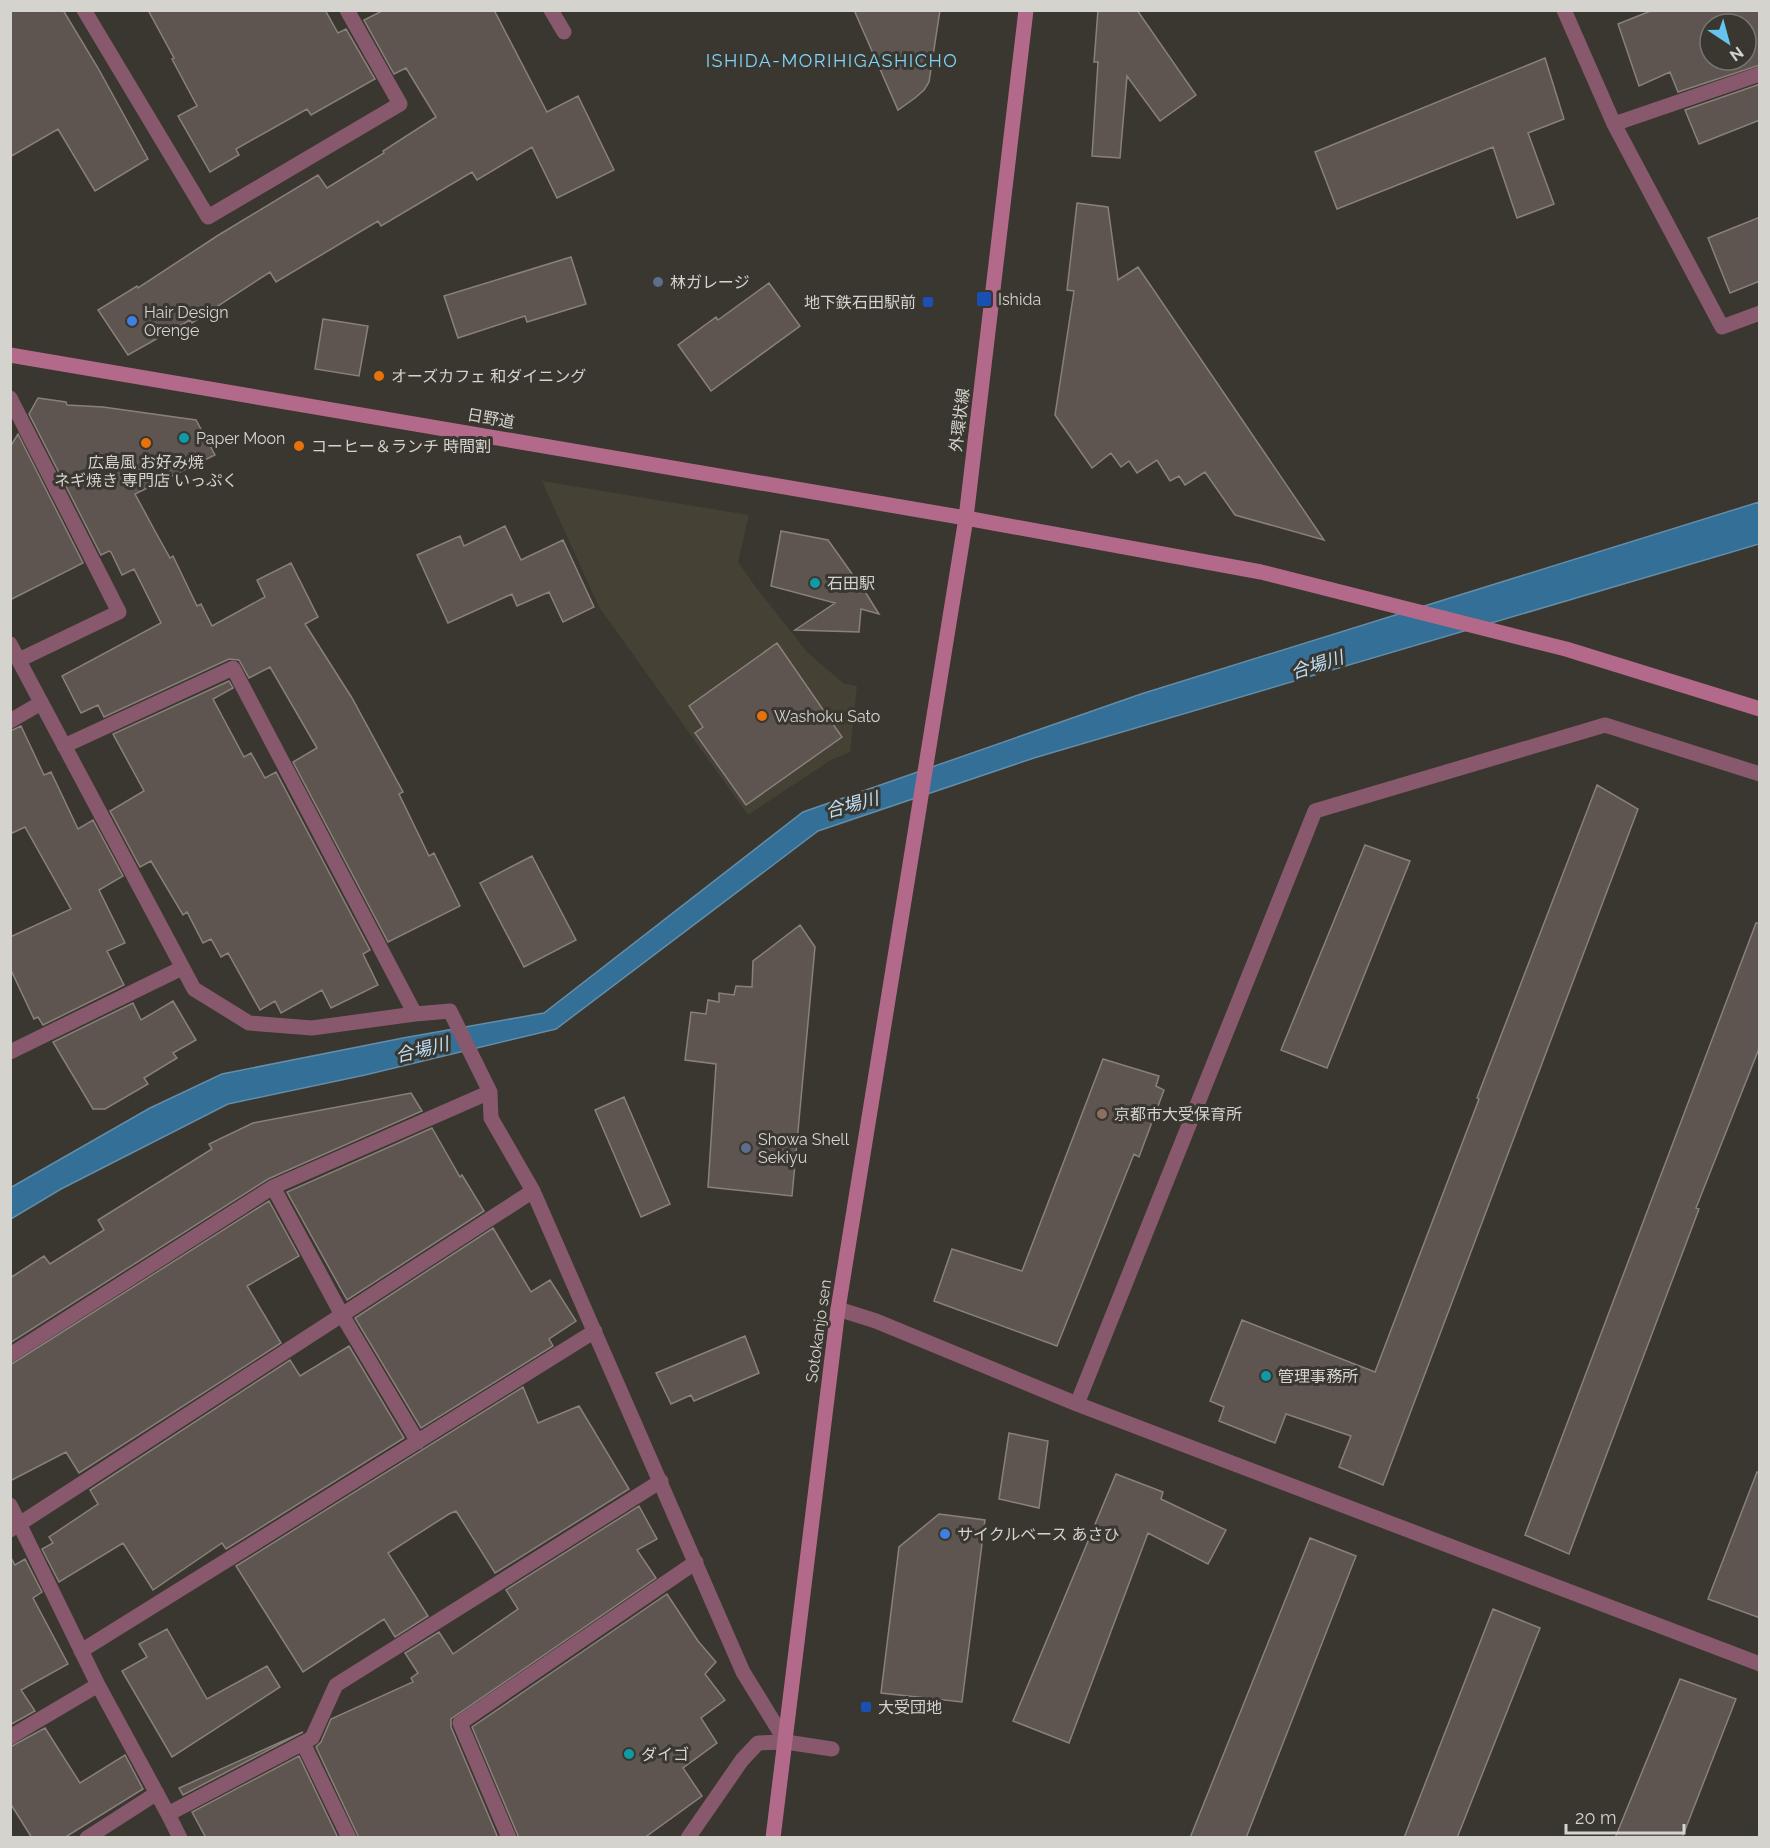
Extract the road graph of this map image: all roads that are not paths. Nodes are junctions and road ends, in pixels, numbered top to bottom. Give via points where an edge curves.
1 (84, 10) edge
2 (347, 10) edge
3 (551, 10) edge
4 (1026, 10) edge
5 (1564, 10) edge
6 (564, 32) dead end
7 (1760, 74) edge
8 (1614, 124) junction
9 (1760, 313) edge
10 (10, 355) edge
11 (10, 398) edge
12 (966, 518) junction
13 (10, 644) edge
14 (19, 660) junction
15 (42, 703) junction
16 (1760, 709) edge
17 (10, 721) edge
18 (64, 746) junction
19 (1760, 774) edge
20 (915, 832) joint
21 (182, 968) junction
22 (415, 1014) junction
23 (10, 1052) edge
24 (490, 1092) junction
25 (273, 1187) junction
26 (533, 1191) junction
27 (838, 1309) junction
28 (342, 1315) junction
29 (595, 1331) junction
30 (10, 1355) edge
31 (1077, 1404) junction
32 (418, 1442) junction
33 (661, 1481) junction
34 (10, 1505) edge
35 (15, 1527) edge
36 (696, 1563) junction
37 (81, 1651) junction
38 (1760, 1664) edge
39 (98, 1685) junction
40 (10, 1737) edge
41 (786, 1742) junction
42 (303, 1743) junction
43 (832, 1749) dead end
44 (157, 1793) junction
45 (168, 1814) junction
46 (87, 1838) edge
47 (180, 1838) edge
48 (349, 1838) edge
49 (509, 1838) edge
50 (688, 1838) edge
51 (773, 1838) edge

1 - 2 street via 208,217 400,104
3 - 6 street
4 - 12 street, 外環状線
5 - 8 street
7 - 8 street
8 - 9 street via 1722,327
10 - 12 street, 日野道
11 - 14 street via 119,612
12 - 16 street, 日野道 via 1261,573 1373,599 1566,649
12 - 20 street, 外環状線
13 - 14 street
14 - 15 street
15 - 17 street
15 - 18 street
18 - 21 street
18 - 22 street via 233,668
19 - 31 street via 1605,725 1315,812
20 - 27 street, Sotokanjo sen
21 - 22 street via 194,989 249,1023 312,1028
21 - 23 street
22 - 24 street via 450,1011
24 - 25 street
24 - 26 street via 492,1118
25 - 28 street
25 - 30 street
26 - 28 street
26 - 29 street
27 - 31 street
27 - 41 street, Sotokanjo sen
28 - 32 street
28 - 35 street
29 - 32 street
29 - 33 street
31 - 38 street
32 - 37 street
33 - 36 street
33 - 42 street via 336,1686 312,1738
34 - 35 street
35 - 37 street
36 - 41 street via 743,1672
36 - 49 street via 460,1723
37 - 39 street
39 - 40 street
39 - 44 street
41 - 43 street
41 - 50 street via 758,1743
41 - 51 street, Sotokanjo sen
42 - 45 street
42 - 48 street
44 - 45 street
44 - 46 street
45 - 47 street

